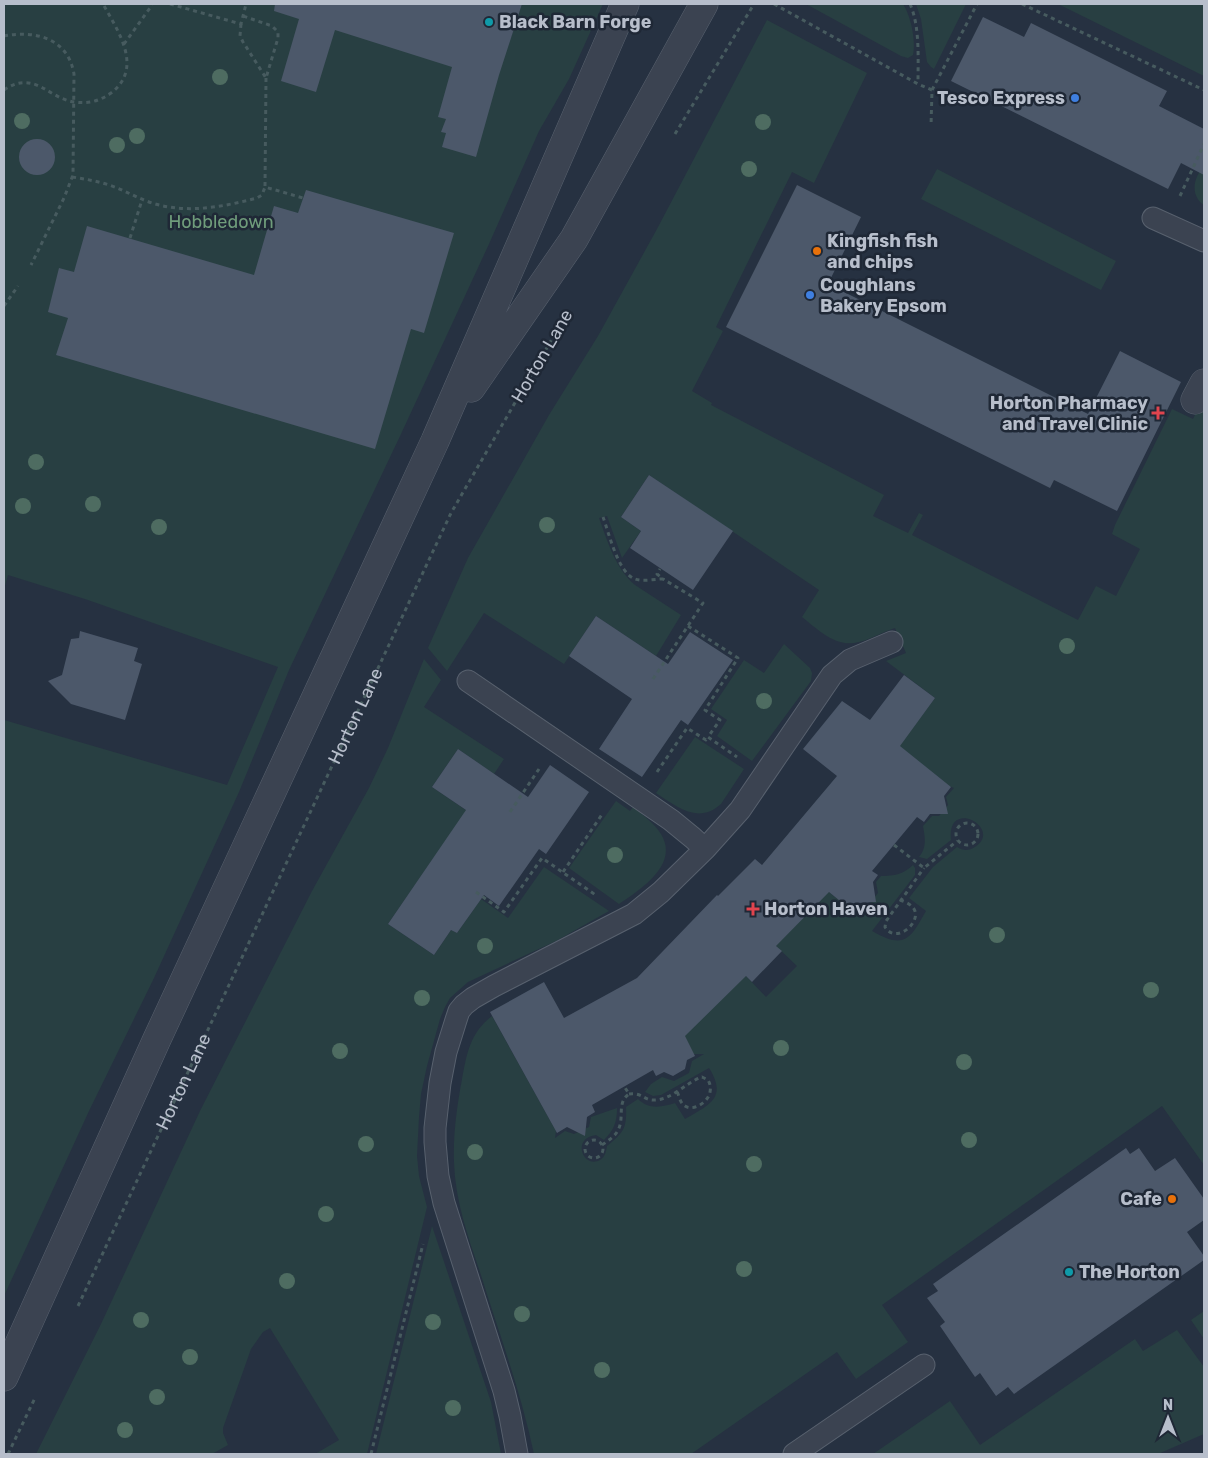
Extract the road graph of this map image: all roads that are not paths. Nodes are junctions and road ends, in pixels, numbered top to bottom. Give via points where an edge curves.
1 (625, 4) edge
2 (704, 4) edge
3 (1160, 221) road end
4 (1204, 241) edge
5 (435, 441) junction
6 (892, 642) dead end
7 (468, 681) dead end
8 (705, 849) junction
9 (924, 1365) dead end
10 (4, 1377) edge
11 (517, 1454) edge
12 (794, 1454) edge

1 - 5 street, Horton Lane
2 - 5 street, Horton Lane via 574,239
3 - 4 lane
5 - 10 street, Horton Lane
6 - 8 lane via 850,660 832,675 735,815
7 - 8 lane via 671,820
8 - 11 lane via 634,914 473,998 460,1011 451,1034 440,1083 435,1128 438,1176 504,1391
9 - 12 lane

